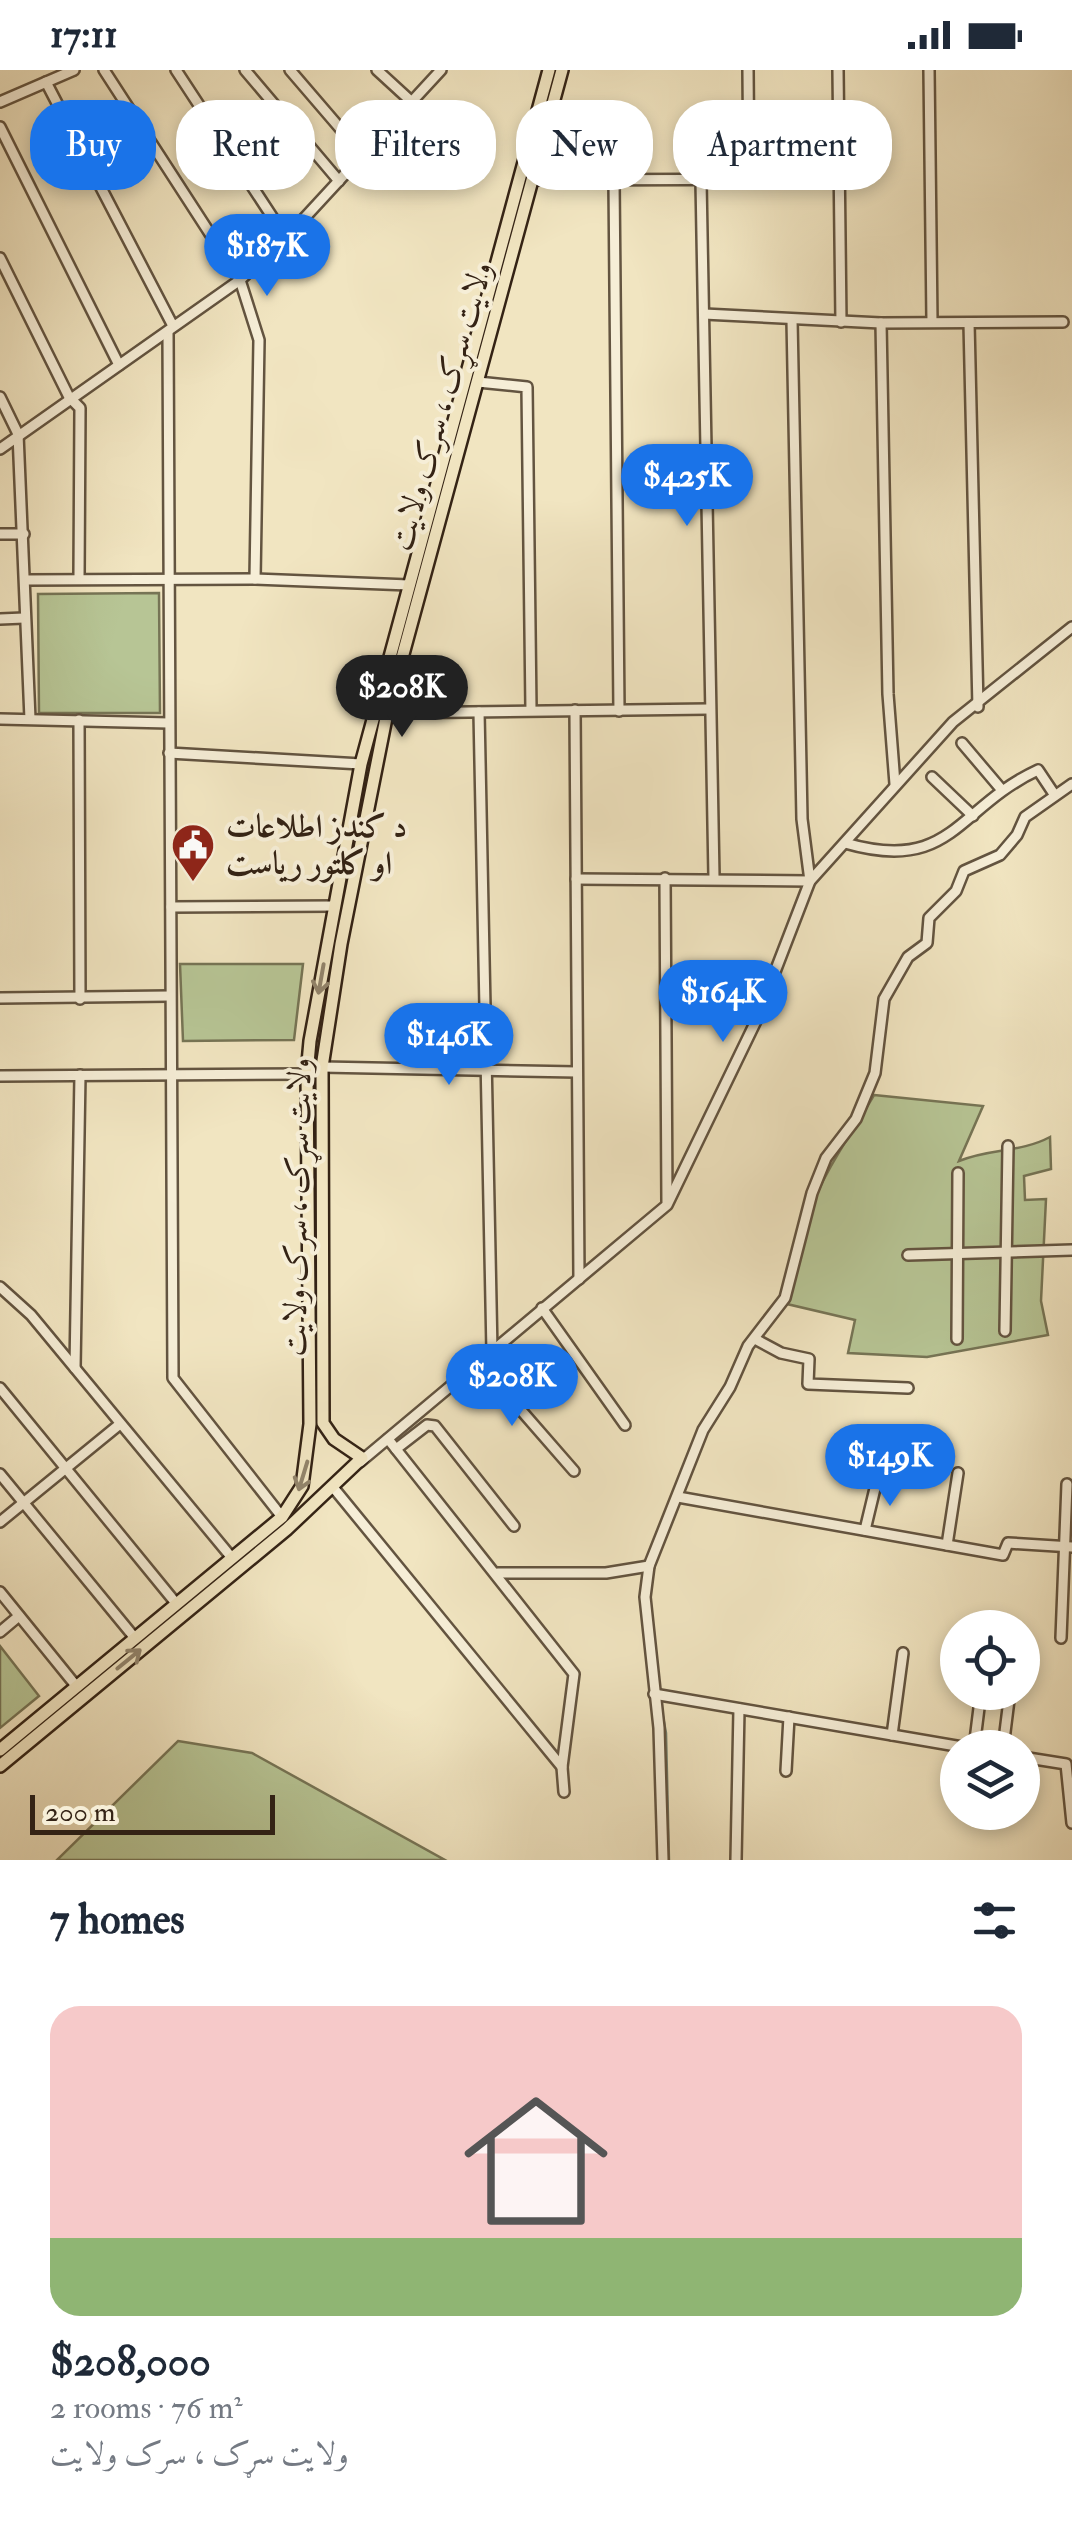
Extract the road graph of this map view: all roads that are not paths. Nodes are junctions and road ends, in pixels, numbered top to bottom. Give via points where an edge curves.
1 (74, 70) edge
2 (104, 70) edge
3 (176, 70) edge
4 (245, 70) edge
5 (290, 70) edge
6 (377, 70) edge
7 (441, 70) edge
8 (549, 70) edge
9 (562, 70) edge
10 (748, 70) edge
11 (838, 70) edge
12 (929, 70) edge
13 (46, 82) junction
14 (410, 100) edge
15 (416, 100) edge
16 (554, 100) edge
17 (748, 100) edge
18 (838, 100) edge
19 (0, 102) edge
20 (335, 122) edge
21 (0, 127) edge
22 (335, 176) edge
23 (335, 185) edge
24 (530, 190) edge
25 (614, 190) edge
26 (701, 190) edge
27 (839, 190) edge
28 (286, 238) junction
29 (0, 258) edge
30 (240, 280) junction
31 (704, 314) junction
32 (792, 320) junction
33 (841, 322) junction
34 (932, 322) junction
35 (1063, 322) dead end
36 (881, 323) junction
37 (969, 323) junction
38 (170, 329) junction
39 (119, 365) junction
40 (478, 382) junction
41 (0, 397) edge
42 (69, 397) junction
43 (18, 434) junction
44 (0, 448) edge
45 (0, 534) edge
46 (24, 534) junction
47 (79, 578) junction
48 (170, 578) junction
49 (256, 579) junction
50 (26, 580) junction
51 (409, 585) junction
52 (24, 618) junction
53 (0, 619) edge
54 (1072, 627) edge
55 (978, 706) junction
56 (709, 709) junction
57 (531, 710) junction
58 (575, 710) junction
59 (479, 712) junction
60 (619, 712) junction
61 (387, 713) junction
62 (0, 718) edge
63 (30, 719) junction
64 (78, 720) junction
65 (169, 723) junction
66 (962, 743) dead end
67 (169, 753) junction
68 (361, 764) junction
69 (932, 776) dead end
70 (895, 784) junction
71 (1072, 784) edge
72 (1001, 789) junction
73 (1054, 794) junction
74 (973, 816) junction
75 (845, 843) junction
76 (714, 877) junction
77 (664, 878) junction
78 (576, 879) junction
79 (810, 881) junction
80 (334, 906) junction
81 (170, 907) junction
82 (170, 996) junction
83 (0, 998) edge
84 (80, 999) junction
85 (322, 1066) junction
86 (484, 1069) junction
87 (577, 1072) junction
88 (306, 1074) junction
89 (80, 1075) junction
90 (0, 1076) edge
91 (171, 1076) junction
92 (1008, 1146) dead end
93 (958, 1173) dead end
94 (667, 1205) junction
95 (1072, 1250) edge
96 (1006, 1252) junction
97 (958, 1253) junction
98 (908, 1255) dead end
99 (580, 1279) junction
100 (0, 1287) edge
101 (542, 1308) junction
102 (1005, 1331) dead end
103 (755, 1339) junction
104 (957, 1339) dead end
105 (492, 1352) junction
106 (480, 1362) junction
107 (75, 1368) junction
108 (0, 1388) edge
109 (908, 1388) dead end
110 (120, 1424) junction
111 (316, 1424) junction
112 (624, 1425) dead end
113 (388, 1440) junction
114 (396, 1449) junction
115 (360, 1462) junction
116 (66, 1469) junction
117 (574, 1470) dead end
118 (958, 1473) dead end
119 (0, 1474) edge
120 (877, 1480) dead end
121 (1066, 1484) dead end
122 (332, 1486) junction
123 (678, 1497) junction
124 (24, 1503) junction
125 (282, 1517) junction
126 (0, 1522) edge
127 (514, 1526) dead end
128 (865, 1530) junction
129 (948, 1545) junction
130 (1069, 1547) edge
131 (232, 1558) junction
132 (649, 1566) junction
133 (498, 1573) junction
134 (0, 1592) edge
135 (176, 1602) junction
136 (19, 1616) junction
137 (0, 1632) edge
138 (134, 1637) junction
139 (1061, 1638) dead end
140 (903, 1652) dead end
141 (77, 1686) junction
142 (654, 1694) junction
143 (739, 1709) junction
144 (789, 1717) junction
145 (892, 1734) junction
146 (940, 1743) edge
147 (0, 1750) edge
148 (1040, 1760) edge
149 (0, 1766) edge
150 (562, 1767) junction
151 (786, 1771) dead end
152 (564, 1792) dead end
153 (1072, 1823) edge
154 (663, 1860) edge
155 (736, 1860) edge

1 - 13 street
2 - 30 street
3 - 28 street
4 - 22 street
5 - 20 street
6 - 14 street
7 - 15 street
8 - 51 main road, ولایت سړک ، سرک ولایت
9 - 16 main road, ولایت سړک ، سرک ولایت
10 - 17 street
11 - 18 street
12 - 34 street
13 - 19 street
13 - 38 street
21 - 39 street
23 - 28 street
24 - 40 main road, ولایت سړک ، سرک ولایت
25 - 60 street
26 - 31 street
27 - 33 street
28 - 30 street
29 - 42 street
30 - 38 street
30 - 49 street via 259,340
31 - 32 street
31 - 56 street
32 - 33 street
32 - 79 street via 802,819
33 - 36 street
34 - 36 street
34 - 37 street
35 - 37 street
36 - 70 street
37 - 55 street
38 - 39 street
38 - 48 street
39 - 42 street
40 - 57 street via 527,387
40 - 61 main road, ولایت سړک ، سرک ولایت
41 - 43 street
42 - 43 street
42 - 47 street via 80,408
43 - 44 street
43 - 46 street
45 - 46 street
46 - 50 street
47 - 48 street
47 - 50 street
48 - 49 street
48 - 65 street
49 - 51 street
50 - 52 street
51 - 68 main road, ولایت سړک ، سرک ولایت
52 - 53 street
52 - 63 street
54 - 55 street
55 - 70 street
56 - 60 street
56 - 76 street
57 - 58 street
57 - 59 street
58 - 60 street
58 - 78 street
59 - 61 street
59 - 86 street
61 - 85 main road, ولایت سړک ، سرک ولایت
62 - 63 street
63 - 64 street
64 - 65 street
64 - 84 street
65 - 67 street
66 - 72 street
67 - 68 street
67 - 81 street
68 - 80 main road, ولایت سړک ، سرک ولایت
69 - 74 street
70 - 75 street
71 - 73 street
72 - 73 street via 1038,770
72 - 74 street
73 - 103 street via 1025,817 1000,855 964,871 956,891 929,918 928,943 884,998 875,1073 812,1192 785,1298
74 - 75 street via 948,837 909,851 886,855
75 - 79 street
76 - 77 street
76 - 79 street
77 - 78 street
77 - 94 street
78 - 87 street
79 - 94 street via 756,1021
80 - 81 street
80 -> 88 main road, ولایت سړک ، سرک ولایت
81 - 82 street
82 - 84 street
82 - 91 street
83 - 84 street
85 - 86 street
85 - 111 main road, ولایت سړک ، سرک ولایت
86 - 87 street
86 - 105 street
87 - 99 street
88 - 91 street
88 - 111 main road, ولایت سړک ، سرک ولایت
89 - 90 street
89 - 91 street
89 - 107 street
91 - 125 street via 173,1378
92 - 96 street
93 - 97 street
94 - 99 street
95 - 96 street
96 - 97 street
96 - 102 street
97 - 98 street
97 - 104 street
99 - 101 street
100 - 107 street
101 - 105 street
101 - 112 street
103 - 109 street via 810,1358 808,1384
103 - 123 street via 702,1430
105 - 106 street
106 - 113 street
106 - 117 street
107 - 110 street
108 - 116 street
110 - 116 street
110 - 131 street
111 - 115 main road via 360,1452
111 -> 125 main road, ولایت سړک ، سرک ولایت via 302,1486
113 - 114 street
113 - 115 street
114 - 127 street via 435,1426
114 - 133 street
115 - 122 main road
116 - 124 street
116 - 135 street
118 - 129 street
119 - 124 street
120 - 128 street
121 - 130 street
149 -> 122 main road
122 - 150 street
123 - 128 street
123 - 132 street
124 - 126 street
124 - 138 street
125 - 131 main road, ولایت سړک ، سرک ولایت
128 - 129 street
129 - 130 street via 1003,1555 1008,1542
130 - 139 street
131 - 135 main road, ولایت سړک ، سرک ولایت
132 - 133 street via 606,1573
132 - 142 street via 645,1597
133 - 150 street via 574,1674
134 - 136 street
135 - 138 main road, ولایت سړک ، سرک ولایت
136 - 137 street
136 - 141 street
138 - 141 main road, ولایت سړک ، سرک ولایت
140 - 145 street
141 - 147 main road, ولایت سړک ، سرک ولایت
142 - 143 street
142 - 154 street
143 - 144 street
143 - 155 street
144 - 145 street
144 - 151 street
145 - 146 street
148 - 153 street via 1066,1764
150 - 152 street

